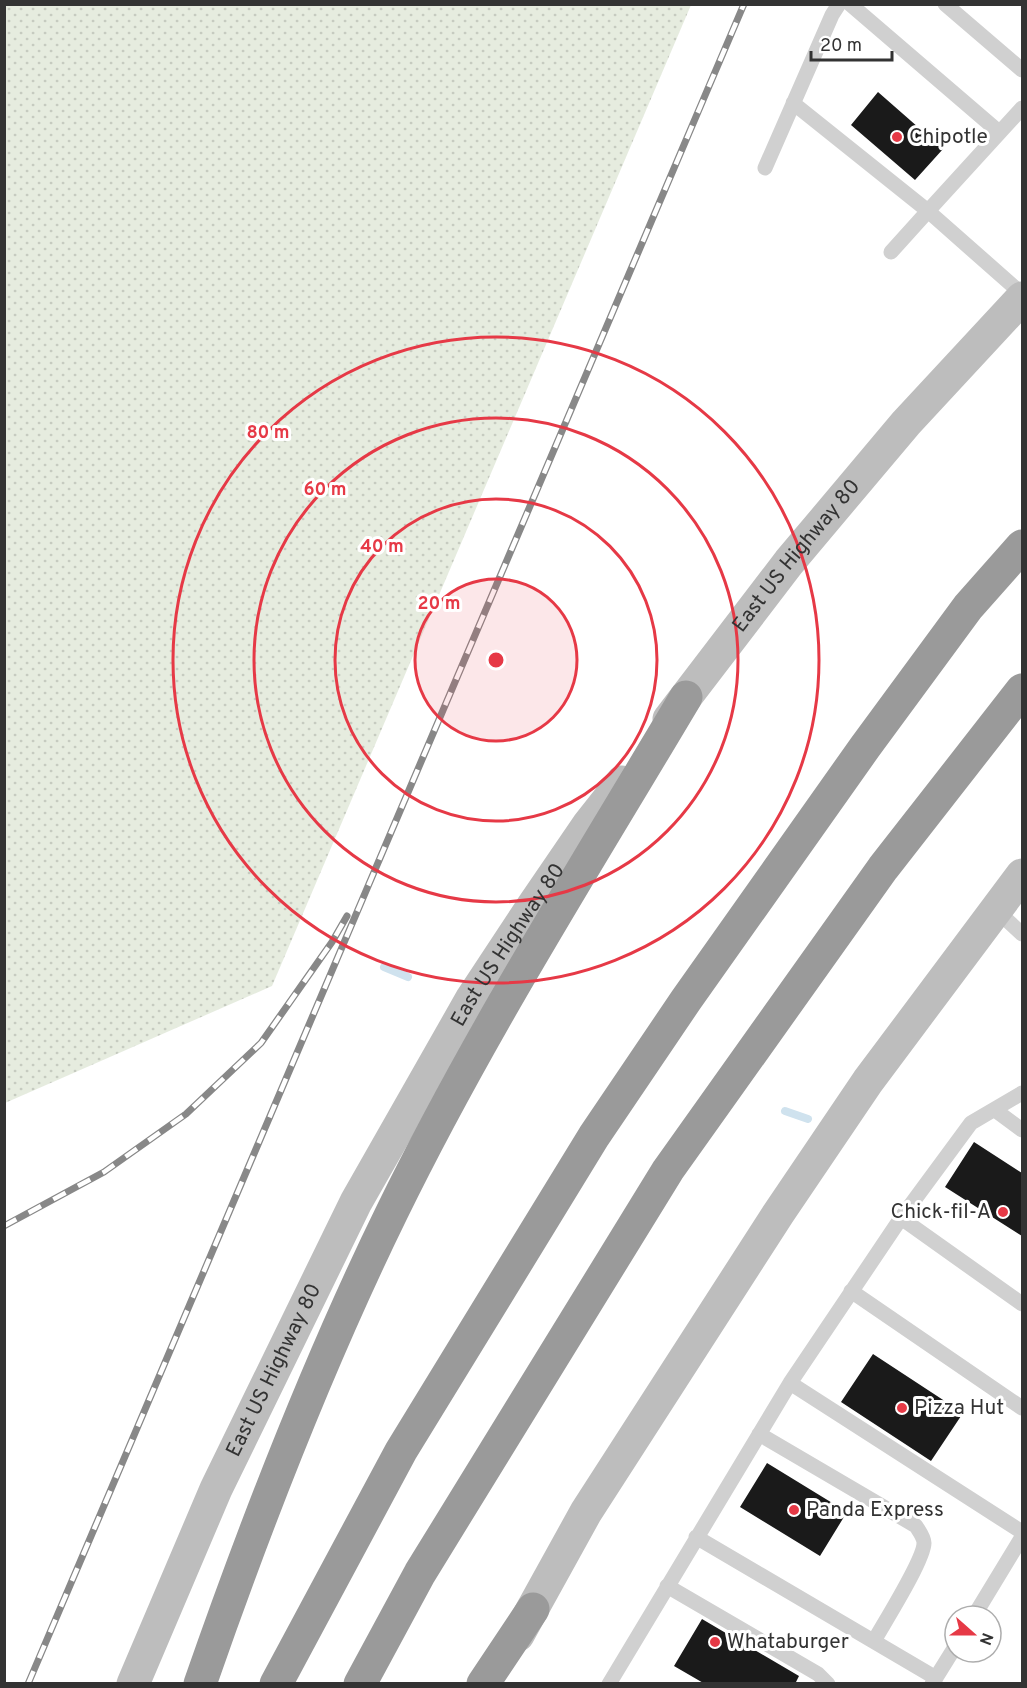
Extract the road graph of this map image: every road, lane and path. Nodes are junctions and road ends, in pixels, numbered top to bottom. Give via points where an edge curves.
1 (839, 4) edge
2 (850, 4) edge
3 (945, 4) edge
4 (1023, 70) edge
5 (793, 103) junction
6 (1023, 108) edge
7 (999, 132) junction
8 (765, 168) dead end
9 (928, 211) junction
10 (891, 252) dead end
11 (1023, 294) edge
12 (1023, 298) edge
13 (1023, 546) edge
14 (1023, 690) edge
15 (686, 697) junction
16 (1023, 875) edge
17 (995, 909) junction
18 (1023, 934) edge
19 (1023, 1093) edge
20 (995, 1110) junction
21 (1023, 1130) edge
22 (901, 1218) junction
23 (851, 1291) junction
24 (1023, 1304) edge
25 (790, 1383) junction
26 (1023, 1408) edge
27 (759, 1434) junction
28 (1023, 1532) edge
29 (696, 1537) junction
30 (1023, 1537) edge
31 (667, 1586) junction
32 (981, 1604) edge
33 (533, 1609) junction
34 (874, 1641) junction
35 (944, 1664) edge
36 (934, 1681) edge
37 (612, 1682) edge
38 (133, 1683) edge
39 (200, 1683) edge
40 (276, 1683) edge
41 (360, 1683) edge
42 (483, 1683) edge
43 (492, 1683) edge
44 (828, 1683) edge

1 - 5 lane
2 - 7 lane
3 - 4 lane
5 - 8 lane
5 - 9 lane
6 - 7 lane
7 - 9 lane
9 - 10 lane
9 - 11 lane
12 - 15 main road, East US Highway 80 via 906,423 840,501
13 - 40 highway via 968,607 865,747 594,1136 401,1451
14 - 41 highway via 883,868 668,1170 420,1573
15 - 38 main road, East US Highway 80 via 588,825 534,904 472,998 411,1102 356,1202 216,1489
15 - 39 highway via 524,967 392,1211 294,1429
16 - 17 main road
17 - 18 lane
17 - 33 main road via 868,1081 778,1214 586,1512
19 - 20 lane
20 - 21 lane
20 - 22 lane via 971,1123
22 - 23 lane
22 - 24 lane
23 - 25 lane
23 - 26 lane
25 - 27 lane
25 - 28 lane
27 - 29 lane
27 - 34 lane via 916,1526 921,1533 924,1542 919,1559
29 - 31 lane
29 - 34 lane
30 - 32 lane
31 - 37 lane
31 - 44 lane
33 - 42 highway
33 - 43 main road
34 - 36 lane
35 - 36 lane

